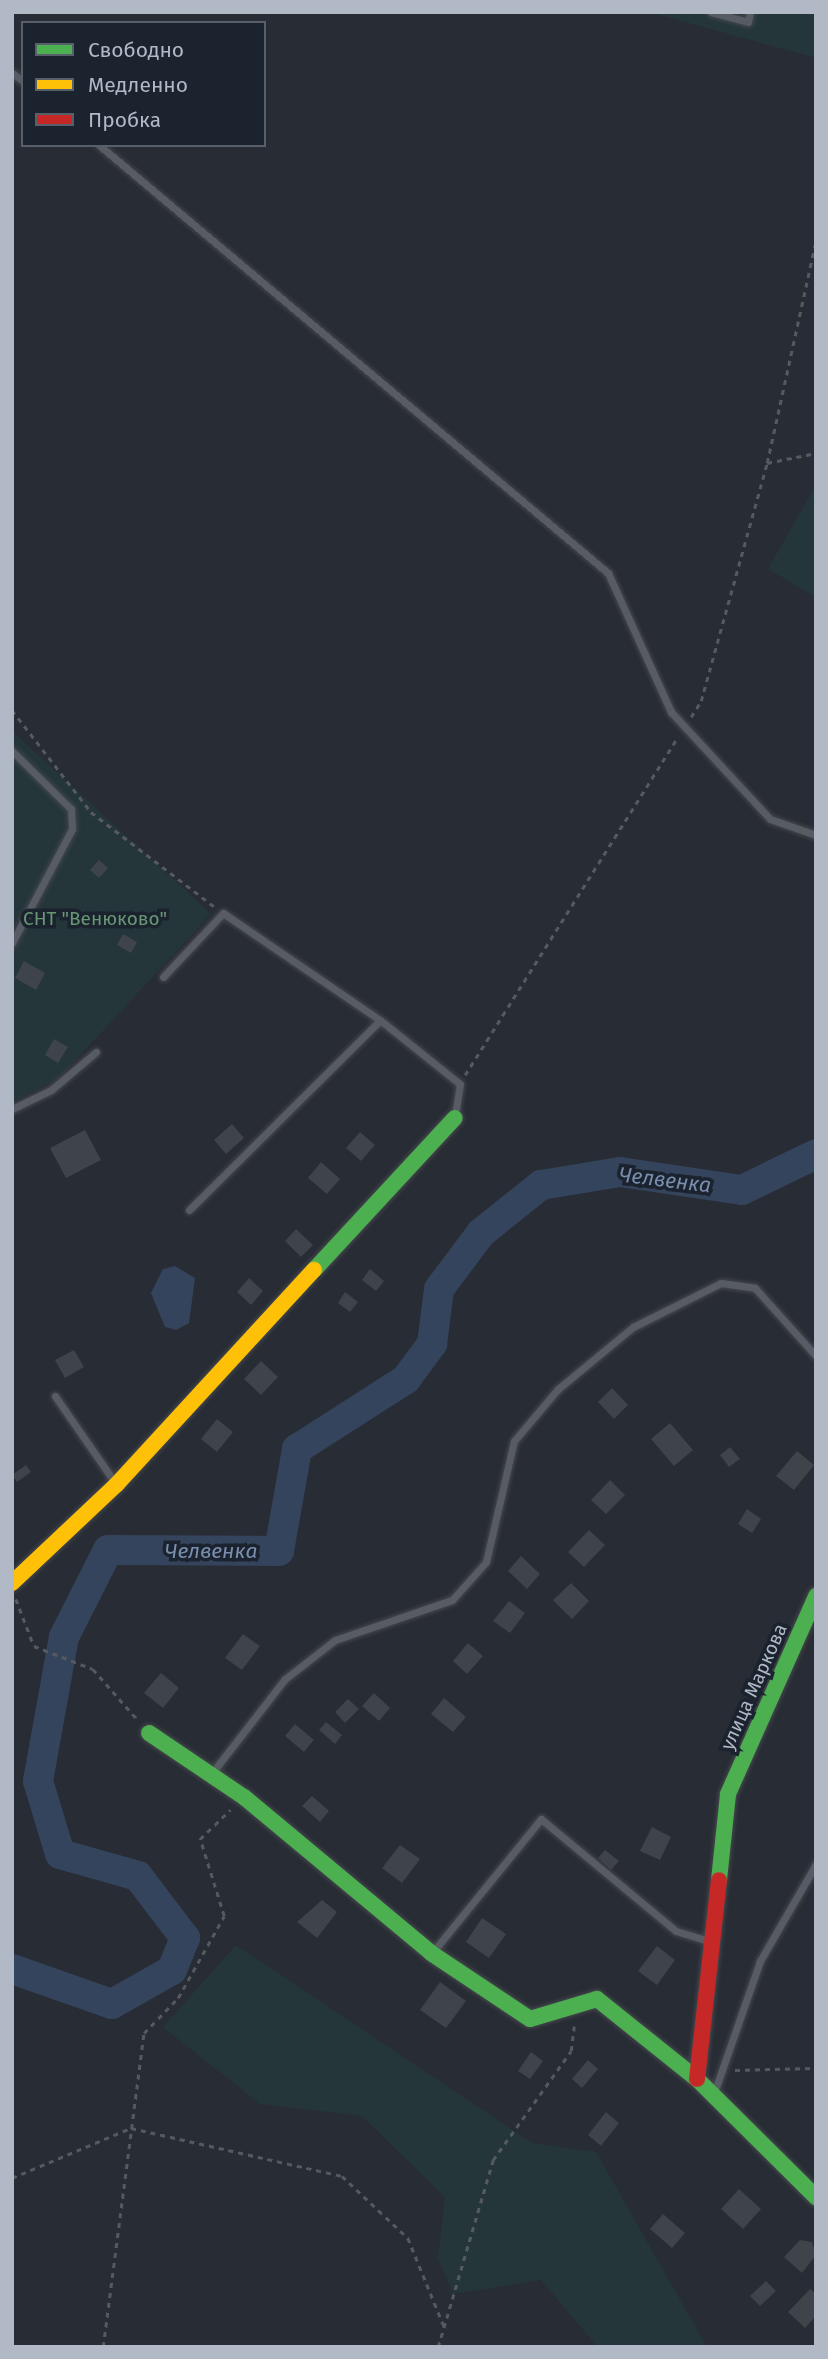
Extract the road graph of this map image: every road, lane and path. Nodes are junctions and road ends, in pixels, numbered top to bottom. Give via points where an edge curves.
1 (711, 12) edge
2 (750, 12) edge
3 (101, 147) edge
4 (816, 240) edge
5 (816, 453) edge
6 (768, 463) junction
7 (12, 710) edge
8 (685, 727) junction
9 (12, 751) edge
10 (816, 835) edge
11 (223, 913) junction
12 (12, 943) edge
13 (163, 977) dead end
14 (380, 1020) junction
15 (96, 1052) dead end
16 (460, 1084) junction
17 (12, 1108) edge
18 (455, 1118) joint
19 (189, 1210) dead end
20 (816, 1356) edge
21 (55, 1396) dead end
22 (117, 1484) junction
23 (12, 1583) edge
24 (12, 1591) edge
25 (816, 1596) edge
26 (149, 1734) joint
27 (210, 1775) junction
28 (244, 1797) junction
29 (815, 1869) edge
30 (709, 1941) junction
31 (431, 1953) junction
32 (576, 2008) junction
33 (816, 2068) edge
34 (724, 2070) junction
35 (697, 2079) junction
36 (713, 2097) junction
37 (131, 2128) junction
38 (12, 2178) edge
39 (816, 2197) edge
40 (444, 2326) junction
41 (103, 2347) edge
42 (438, 2347) edge

1 - 2 lane via 748,22
3 - 8 lane via 608,573 671,712
4 - 6 path
5 - 6 path
6 - 8 path via 701,701
7 - 11 path via 91,812
8 - 10 lane via 770,819
8 - 16 path
9 - 12 lane via 71,809 72,829
11 - 13 lane
11 - 14 lane
14 - 16 lane
14 - 19 lane
15 - 17 lane via 51,1090
16 - 18 lane
18 - 22 street
20 - 27 lane via 755,1288 721,1283 633,1327 558,1389 514,1441 486,1562 452,1600 335,1640 285,1679
21 - 22 lane
22 - 23 street
24 - 26 path via 34,1646 93,1669
25 - 30 street, улица Маркова via 728,1794
26 - 27 street
27 - 28 street
28 - 31 street
28 - 37 path via 200,1839 224,1916 178,1998 144,2033
29 - 34 lane via 760,1961
30 - 31 lane via 676,1931 541,1819
30 - 35 street, улица Маркова
31 - 32 street via 530,2019
32 - 35 street via 597,1999
32 - 40 path via 570,2051 493,2160
33 - 34 path
34 - 36 lane
35 - 36 street
36 - 39 street
37 - 38 path
37 - 40 path via 342,2176 408,2238
37 - 41 path
40 - 42 path

